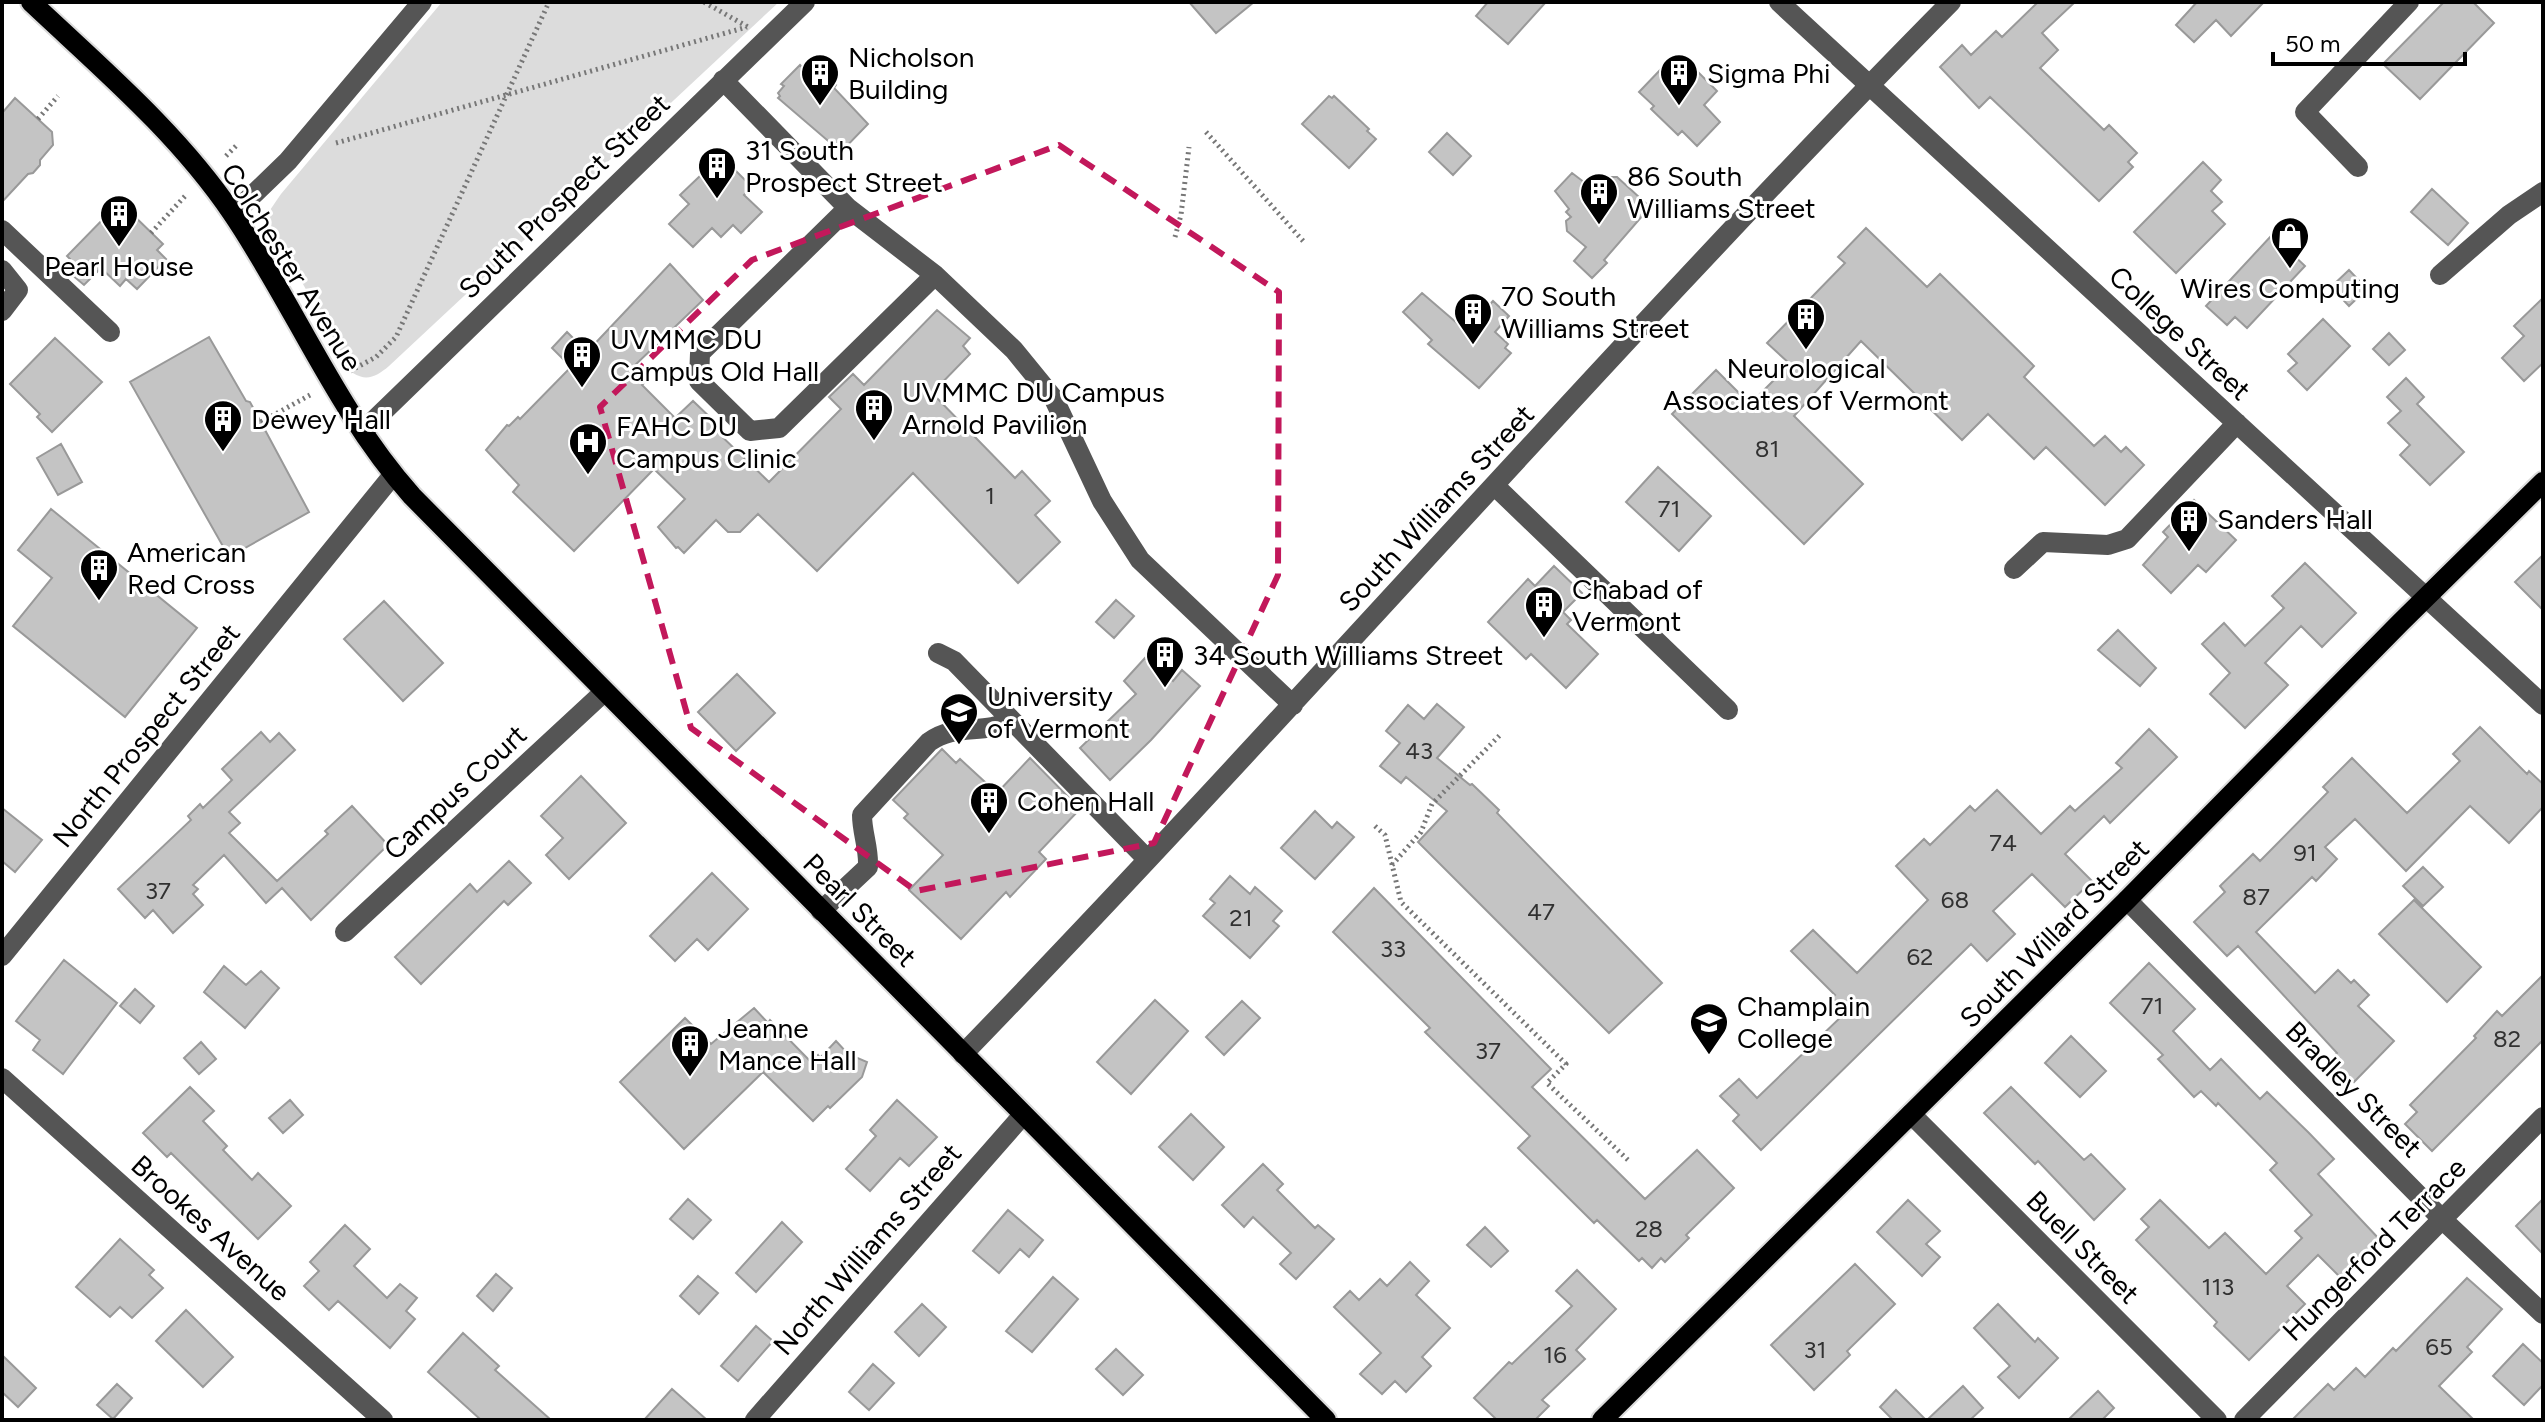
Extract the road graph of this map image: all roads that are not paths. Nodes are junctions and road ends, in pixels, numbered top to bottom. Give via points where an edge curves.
1 (31, 2) edge
2 (422, 2) edge
3 (805, 2) edge
4 (1779, 2) edge
5 (1951, 2) edge
6 (2409, 2) edge
7 (723, 80) junction
8 (1869, 85) junction
9 (2358, 167) dead end
10 (2543, 192) edge
11 (848, 208) junction
12 (233, 214) junction
13 (2, 230) edge
14 (2, 270) edge
15 (935, 275) junction
16 (2440, 275) dead end
17 (2, 311) edge
18 (110, 332) dead end
19 (2237, 423) junction
20 (363, 431) junction
21 (393, 475) junction
22 (2543, 482) edge
23 (1495, 486) junction
24 (2014, 569) dead end
25 (2426, 598) junction
26 (938, 653) dead end
27 (604, 692) junction
28 (1293, 705) junction
29 (2543, 705) edge
30 (1728, 710) dead end
31 (1012, 721) junction
32 (1147, 859) junction
33 (2127, 900) junction
34 (821, 911) junction
35 (345, 932) dead end
36 (2, 956) edge
37 (963, 1054) junction
38 (2, 1078) edge
39 (1911, 1114) junction
40 (1022, 1116) junction
41 (2543, 1117) edge
42 (2443, 1220) junction
43 (2543, 1314) edge
44 (383, 1420) edge
45 (755, 1420) edge
46 (1326, 1420) edge
47 (1602, 1420) edge
48 (2217, 1420) edge
49 (2244, 1420) edge

1 - 12 main road, Colchester Avenue via 166,132
2 - 12 street via 288,161
3 - 7 street, South Prospect Street
4 - 8 street, College Street
5 - 8 street, South Williams Street
6 - 9 street via 2305,112
7 - 11 street
7 - 20 street, South Prospect Street
8 - 19 street, College Street
8 - 23 street, South Williams Street
10 - 16 street
11 - 15 street
11 - 15 street via 700,353 699,381 750,431 779,428
12 - 20 main road, Colchester Avenue
13 - 18 street
14 - 17 street via 18,290
15 - 28 street via 1014,350 1054,399 1102,501 1140,560
19 - 24 street via 2127,539 2108,545 2043,542
19 - 25 street, College Street
20 - 21 main road, Pearl Street
21 - 27 main road, Pearl Street
21 - 36 street, North Prospect Street
22 - 25 main road, South Willard Street
23 - 28 street, South Williams Street
23 - 30 street
25 - 29 street, College Street
25 - 33 main road, South Willard Street
26 - 31 street via 954,661
27 - 34 main road, Pearl Street
27 - 35 street, Campus Court
28 - 32 street, South Williams Street
31 - 32 street
31 - 34 street via 995,729 941,733 929,742 862,815 868,867
32 - 37 street, South Williams Street
33 - 39 main road, South Willard Street
33 - 42 street, Bradley Street
34 - 37 main road, Pearl Street
37 - 40 main road, Pearl Street
38 - 44 street, Brookes Avenue
39 - 47 main road, South Willard Street
39 - 48 street, Buell Street
40 - 45 street, North Williams Street
40 - 46 main road, Pearl Street
41 - 42 street, Hungerford Terrace
42 - 43 street, Bradley Street
42 - 49 street, Hungerford Terrace

